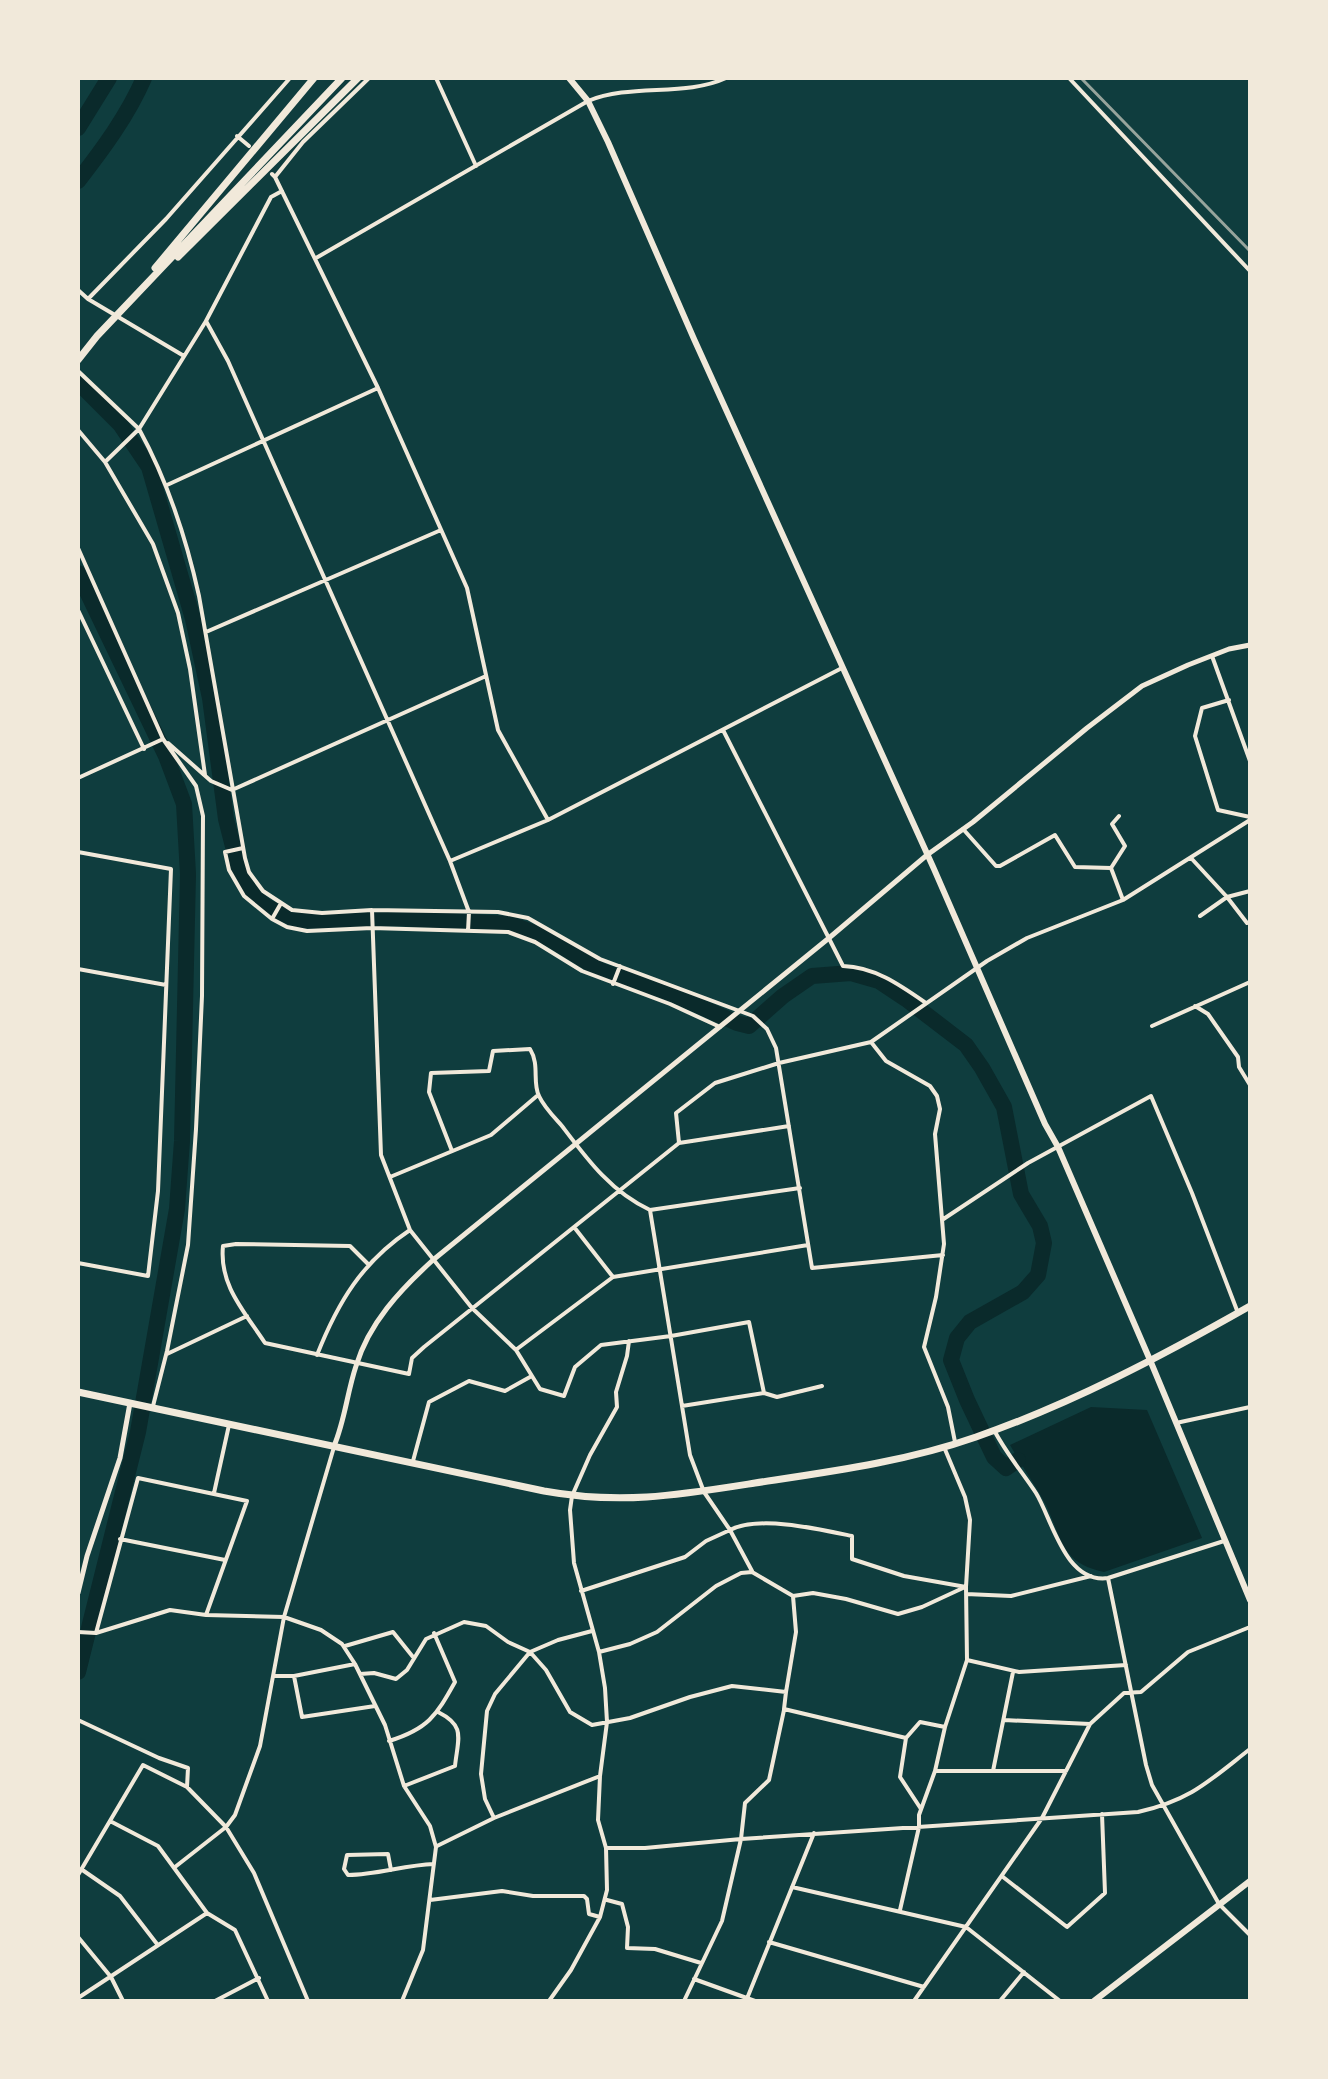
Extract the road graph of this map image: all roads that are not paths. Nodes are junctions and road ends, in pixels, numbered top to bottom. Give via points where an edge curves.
1 (290, 78) edge
2 (314, 78) edge
3 (342, 78) edge
4 (358, 78) edge
5 (369, 78) edge
6 (436, 78) edge
7 (569, 78) edge
8 (726, 78) edge
9 (1069, 78) edge
10 (588, 101) junction
11 (237, 136) junction
12 (249, 146) dead end
13 (476, 166) junction
14 (282, 191) junction
15 (316, 258) junction
16 (1250, 271) edge
17 (78, 290) edge
18 (88, 299) junction
19 (122, 311) junction
20 (206, 321) junction
21 (184, 356) junction
22 (78, 360) edge
23 (78, 371) edge
24 (378, 388) junction
25 (139, 429) junction
26 (78, 430) edge
27 (262, 441) junction
28 (105, 462) junction
29 (167, 485) junction
30 (441, 530) junction
31 (78, 548) edge
32 (325, 579) junction
33 (78, 610) edge
34 (206, 632) junction
35 (1250, 645) edge
36 (1212, 656) junction
37 (842, 668) junction
38 (486, 676) junction
39 (1229, 700) junction
40 (389, 721) junction
41 (723, 730) junction
42 (163, 739) junction
43 (144, 749) junction
44 (1250, 761) edge
45 (205, 775) junction
46 (78, 778) edge
47 (232, 790) junction
48 (1119, 816) dead end
49 (1250, 818) edge
50 (548, 820) junction
51 (963, 829) junction
52 (243, 848) junction
53 (78, 852) edge
54 (927, 855) junction
55 (1191, 858) junction
56 (450, 861) junction
57 (1111, 868) junction
58 (1250, 891) edge
59 (1227, 897) junction
60 (1123, 900) junction
61 (280, 905) junction
62 (372, 910) junction
63 (469, 912) junction
64 (1200, 916) dead end
65 (272, 919) junction
66 (1247, 923) dead end
67 (372, 927) junction
68 (468, 931) junction
69 (829, 938) junction
70 (620, 966) junction
71 (977, 968) junction
72 (78, 969) edge
73 (1250, 982) edge
74 (614, 984) junction
75 (166, 985) junction
76 (926, 1004) junction
77 (1195, 1006) junction
78 (742, 1010) junction
79 (1152, 1026) dead end
80 (720, 1027) junction
81 (871, 1042) junction
82 (779, 1063) junction
83 (1250, 1085) edge
84 (538, 1095) junction
85 (789, 1126) junction
86 (679, 1143) junction
87 (575, 1145) junction
88 (1058, 1147) junction
89 (452, 1151) junction
90 (390, 1177) junction
91 (800, 1188) junction
92 (618, 1192) junction
93 (650, 1210) junction
94 (942, 1220) junction
95 (574, 1227) junction
96 (410, 1230) junction
97 (808, 1245) junction
98 (943, 1255) junction
99 (433, 1260) junction
100 (78, 1263) edge
101 (368, 1264) junction
102 (660, 1270) junction
103 (613, 1277) junction
104 (1250, 1306) edge
105 (472, 1308) junction
106 (1238, 1313) junction
107 (247, 1316) junction
108 (671, 1336) junction
109 (629, 1341) junction
110 (516, 1350) junction
111 (167, 1354) junction
112 (317, 1355) junction
113 (1150, 1360) junction
114 (357, 1363) junction
115 (530, 1377) junction
116 (822, 1386) dead end
117 (78, 1392) edge
118 (764, 1393) junction
119 (130, 1404) junction
120 (682, 1406) junction
121 (1250, 1407) edge
122 (152, 1408) junction
123 (1176, 1423) junction
124 (229, 1424) junction
125 (994, 1430) junction
126 (955, 1444) junction
127 (334, 1446) junction
128 (944, 1447) junction
129 (412, 1464) junction
130 (704, 1492) junction
131 (214, 1493) junction
132 (572, 1496) junction
133 (730, 1530) junction
134 (120, 1539) junction
135 (1224, 1541) junction
136 (225, 1560) junction
137 (752, 1572) junction
138 (1091, 1576) junction
139 (1108, 1578) junction
140 (966, 1587) junction
141 (581, 1591) junction
142 (78, 1593) edge
143 (966, 1594) junction
144 (793, 1596) junction
145 (1250, 1600) edge
146 (206, 1615) junction
147 (284, 1617) junction
148 (1250, 1627) edge
149 (592, 1631) junction
150 (78, 1632) edge
151 (95, 1633) junction
152 (434, 1633) junction
153 (344, 1647) junction
154 (530, 1652) junction
155 (599, 1652) junction
156 (413, 1657) junction
157 (967, 1660) junction
158 (355, 1664) junction
159 (1126, 1665) junction
160 (1013, 1672) junction
161 (360, 1674) junction
162 (273, 1676) junction
163 (294, 1676) junction
164 (1131, 1691) junction
165 (786, 1692) junction
166 (375, 1706) junction
167 (784, 1709) junction
168 (438, 1712) junction
169 (1004, 1720) junction
170 (80, 1722) edge
171 (607, 1722) junction
172 (1090, 1724) junction
173 (945, 1727) junction
174 (906, 1738) junction
175 (389, 1741) junction
176 (1250, 1749) edge
177 (935, 1771) junction
178 (993, 1771) junction
179 (1066, 1771) junction
180 (600, 1776) junction
181 (404, 1786) junction
182 (187, 1787) junction
183 (1164, 1806) junction
184 (921, 1809) junction
185 (1102, 1814) junction
186 (494, 1818) junction
187 (1042, 1818) junction
188 (110, 1821) junction
189 (226, 1827) junction
190 (919, 1827) junction
191 (814, 1833) junction
192 (741, 1839) junction
193 (436, 1847) junction
194 (606, 1848) junction
195 (434, 1864) junction
196 (175, 1867) junction
197 (391, 1870) junction
198 (80, 1872) edge
199 (1003, 1877) junction
200 (1250, 1881) edge
201 (792, 1887) junction
202 (606, 1899) junction
203 (430, 1900) junction
204 (1219, 1904) junction
205 (900, 1910) junction
206 (207, 1913) junction
207 (600, 1917) junction
208 (966, 1927) junction
209 (1250, 1935) edge
210 (78, 1937) edge
211 (769, 1942) junction
212 (157, 1944) junction
213 (701, 1963) junction
214 (1024, 1972) junction
215 (111, 1977) junction
216 (259, 1978) junction
217 (694, 1979) junction
218 (925, 1987) junction
219 (78, 1998) edge
220 (746, 2000) edge
221 (123, 2001) edge
222 (215, 2001) edge
223 (268, 2001) edge
224 (308, 2001) edge
225 (402, 2001) edge
226 (549, 2001) edge
227 (684, 2001) edge
228 (755, 2001) edge
229 (914, 2001) edge
230 (1000, 2001) edge
231 (1060, 2001) edge
232 (1094, 2001) edge

1 - 11 street
2 - 19 highway
3 - 19 highway
4 - 19 highway
5 - 14 street via 274,176
6 - 13 street
7 - 10 main road
8 - 10 street via 605,94
9 - 16 street
10 - 13 street
10 - 37 main road
11 - 12 street
11 - 18 street
13 - 15 street
14 - 15 street
14 - 20 street via 271,197
15 - 24 street
17 - 18 street
18 - 21 street
19 - 22 highway
20 - 21 street
20 - 27 street
21 - 25 street
23 - 25 street
24 - 27 street
24 - 30 street
25 - 28 street
25 - 29 street
26 - 28 street
27 - 29 street
27 - 32 street
28 - 45 street via 153,544 178,613
29 - 34 street via 190,555
30 - 32 street
30 - 38 street via 467,588
31 - 42 street
32 - 34 street
32 - 40 street
33 - 43 street
34 - 47 street
35 - 36 street
36 - 39 street
36 - 51 street via 1142,686
37 - 41 street
37 - 54 main road
38 - 40 street
38 - 50 street via 498,730
39 - 44 street
39 - 49 street via 1202,708 1195,736 1218,810
40 - 47 street
40 - 56 street
41 - 50 street
41 - 69 street
42 - 43 street
42 - 45 street
42 - 111 street via 196,786 204,836 202,996 188,1245
43 - 46 street
45 - 47 street
47 - 52 street
48 - 57 street via 1112,824 1125,846
49 - 55 street
50 - 56 street
51 - 54 street
51 - 57 street via 996,866 1055,835 1075,867
52 - 61 street via 255,881
52 - 65 street via 225,852 229,870 244,896
53 - 75 street via 171,869
54 - 69 street
54 - 71 main road
55 - 59 street
55 - 60 street
56 - 63 street
57 - 60 street
58 - 59 street
59 - 64 street
59 - 66 street
60 - 71 street via 1027,938
61 - 62 street via 308,913
61 - 65 street
62 - 63 street
62 - 67 street
63 - 68 street
63 - 70 street via 528,918
65 - 67 street via 307,931
67 - 68 street
67 - 90 street via 381,1155
68 - 74 street via 518,935
69 - 76 street via 843,966 868,969
69 - 78 street
70 - 74 street
70 - 78 street
71 - 76 street
71 - 88 main road
72 - 75 street
73 - 77 street
74 - 80 street
75 - 100 street via 158,1191 148,1276
76 - 81 street
77 - 79 street
77 - 83 street via 1208,1014 1238,1057
78 - 80 street
78 - 82 street via 767,1029
80 - 87 street
81 - 82 street
81 - 94 street via 886,1061 930,1086 937,1096
82 - 85 street
82 - 86 street via 715,1083 676,1113
84 - 87 street
84 - 89 street via 491,1135
84 - 89 street via 536,1059 530,1049 493,1051 489,1071 431,1073 429,1092
85 - 86 street
85 - 91 street
86 - 92 street
87 - 92 street
87 - 99 street
88 - 94 street
88 - 106 street via 1151,1096
88 - 113 main road
89 - 90 street
90 - 96 street
91 - 93 street
91 - 97 street
92 - 93 street
92 - 95 street
93 - 102 street
94 - 98 street
95 - 103 street
95 - 105 street
96 - 99 street
96 - 101 street
97 - 98 street via 812,1268
97 - 102 street
98 - 126 street via 924,1347 948,1407
99 - 105 street
99 - 114 street via 393,1299
101 - 107 street via 350,1246 223,1246 227,1284
101 - 112 street via 332,1316
102 - 103 street
102 - 108 street
103 - 110 street
104 - 106 highway
105 - 110 street
105 - 114 street via 412,1358 409,1374
106 - 113 highway
107 - 111 street
107 - 112 street via 265,1343
108 - 109 street
108 - 118 street via 749,1322
108 - 120 street
109 - 115 street via 601,1345 583,1359 564,1396 540,1389
109 - 132 street via 617,1407
110 - 115 street
111 - 122 street
112 - 114 street
113 - 123 main road
113 - 125 highway
114 - 127 street
115 - 129 street via 505,1391 469,1381 429,1402
116 - 118 street via 777,1397
117 - 119 highway
118 - 120 street
119 - 122 highway
119 - 142 street via 120,1458
120 - 130 street via 690,1455
121 - 123 street
122 - 124 highway
123 - 135 main road
124 - 127 highway
124 - 131 street
125 - 126 highway
125 - 138 street via 1036,1493 1058,1544
126 - 128 highway
127 - 129 highway
127 - 147 street
128 - 130 highway
128 - 140 street via 970,1520
129 - 132 highway
130 - 132 highway via 646,1499
130 - 133 street
131 - 134 street via 138,1478
131 - 136 street via 247,1501
132 - 141 street via 571,1540
133 - 137 street
133 - 140 street via 742,1523 774,1524 852,1536 852,1559 904,1576
133 - 141 street via 685,1557
134 - 136 street
134 - 151 street
135 - 139 street
135 - 145 main road
136 - 146 street
137 - 144 street
137 - 155 street via 716,1586 657,1632
138 - 139 street
138 - 143 street via 1011,1596
139 - 159 street
140 - 143 street
140 - 144 street via 898,1614 813,1593
141 - 149 street
143 - 157 street
144 - 165 street via 796,1632
146 - 147 street
146 - 151 street via 170,1610
147 - 153 street via 321,1630
147 - 162 street
148 - 164 street via 1188,1652 1141,1692
149 - 154 street
149 - 155 street
150 - 151 street
152 - 154 street via 464,1622 486,1626
152 - 156 street
152 - 168 street via 455,1682
153 - 156 street via 393,1632
153 - 158 street
154 - 171 street via 570,1712 592,1725
154 - 186 street via 487,1711 481,1785
155 - 171 street
156 - 161 street via 396,1679
157 - 160 street
157 - 173 street
158 - 161 street
158 - 163 street
159 - 160 street
159 - 164 street
160 - 169 street
161 - 166 street
162 - 163 street
162 - 189 street via 260,1746
163 - 166 street via 302,1717
164 - 172 street
164 - 183 street via 1146,1765
165 - 167 street
165 - 171 street via 732,1686
166 - 175 street
167 - 174 street
167 - 192 street via 769,1780 745,1803
168 - 175 street via 428,1724
168 - 181 street via 459,1728 455,1766
169 - 172 street
169 - 178 street
170 - 182 street via 188,1768
171 - 180 street
172 - 179 street
173 - 174 street via 920,1722
173 - 177 street
174 - 184 street via 900,1777
175 - 181 street
176 - 183 street via 1195,1792
177 - 178 street
177 - 184 street
178 - 179 street
179 - 187 street
180 - 186 street
180 - 194 street via 598,1820
181 - 193 street via 430,1826
182 - 188 street via 143,1765
182 - 189 street
183 - 185 street
183 - 204 street
184 - 190 street
185 - 187 street
185 - 199 street via 1105,1893 1067,1927
186 - 193 street
187 - 190 street
187 - 199 street
188 - 196 street via 158,1846
188 - 198 street
189 - 196 street
189 - 224 street via 254,1873
190 - 191 street
190 - 205 street
191 - 192 street
191 - 201 street
192 - 194 street
192 - 213 street via 722,1921
193 - 195 street
194 - 202 street
195 - 197 street
195 - 203 street
196 - 206 street
197 - 197 street via 348,1875 344,1869 347,1855 388,1854
198 - 212 street via 120,1896
199 - 208 street
200 - 204 main road
201 - 205 street
201 - 211 street
202 - 207 street
202 - 213 street via 622,1904 627,1948 655,1949
203 - 207 street via 502,1891 584,1896 589,1914
203 - 225 street via 423,1950
204 - 209 street
204 - 232 main road
205 - 208 street
206 - 212 street
206 - 216 street via 235,1930
207 - 226 street
208 - 214 street
208 - 218 street
210 - 215 street
211 - 218 street
211 - 220 street
212 - 215 street
213 - 217 street
214 - 230 street
214 - 231 street
215 - 219 street
215 - 221 street
216 - 222 street
216 - 223 street
217 - 220 street
217 - 227 street
218 - 229 street
220 - 228 street

